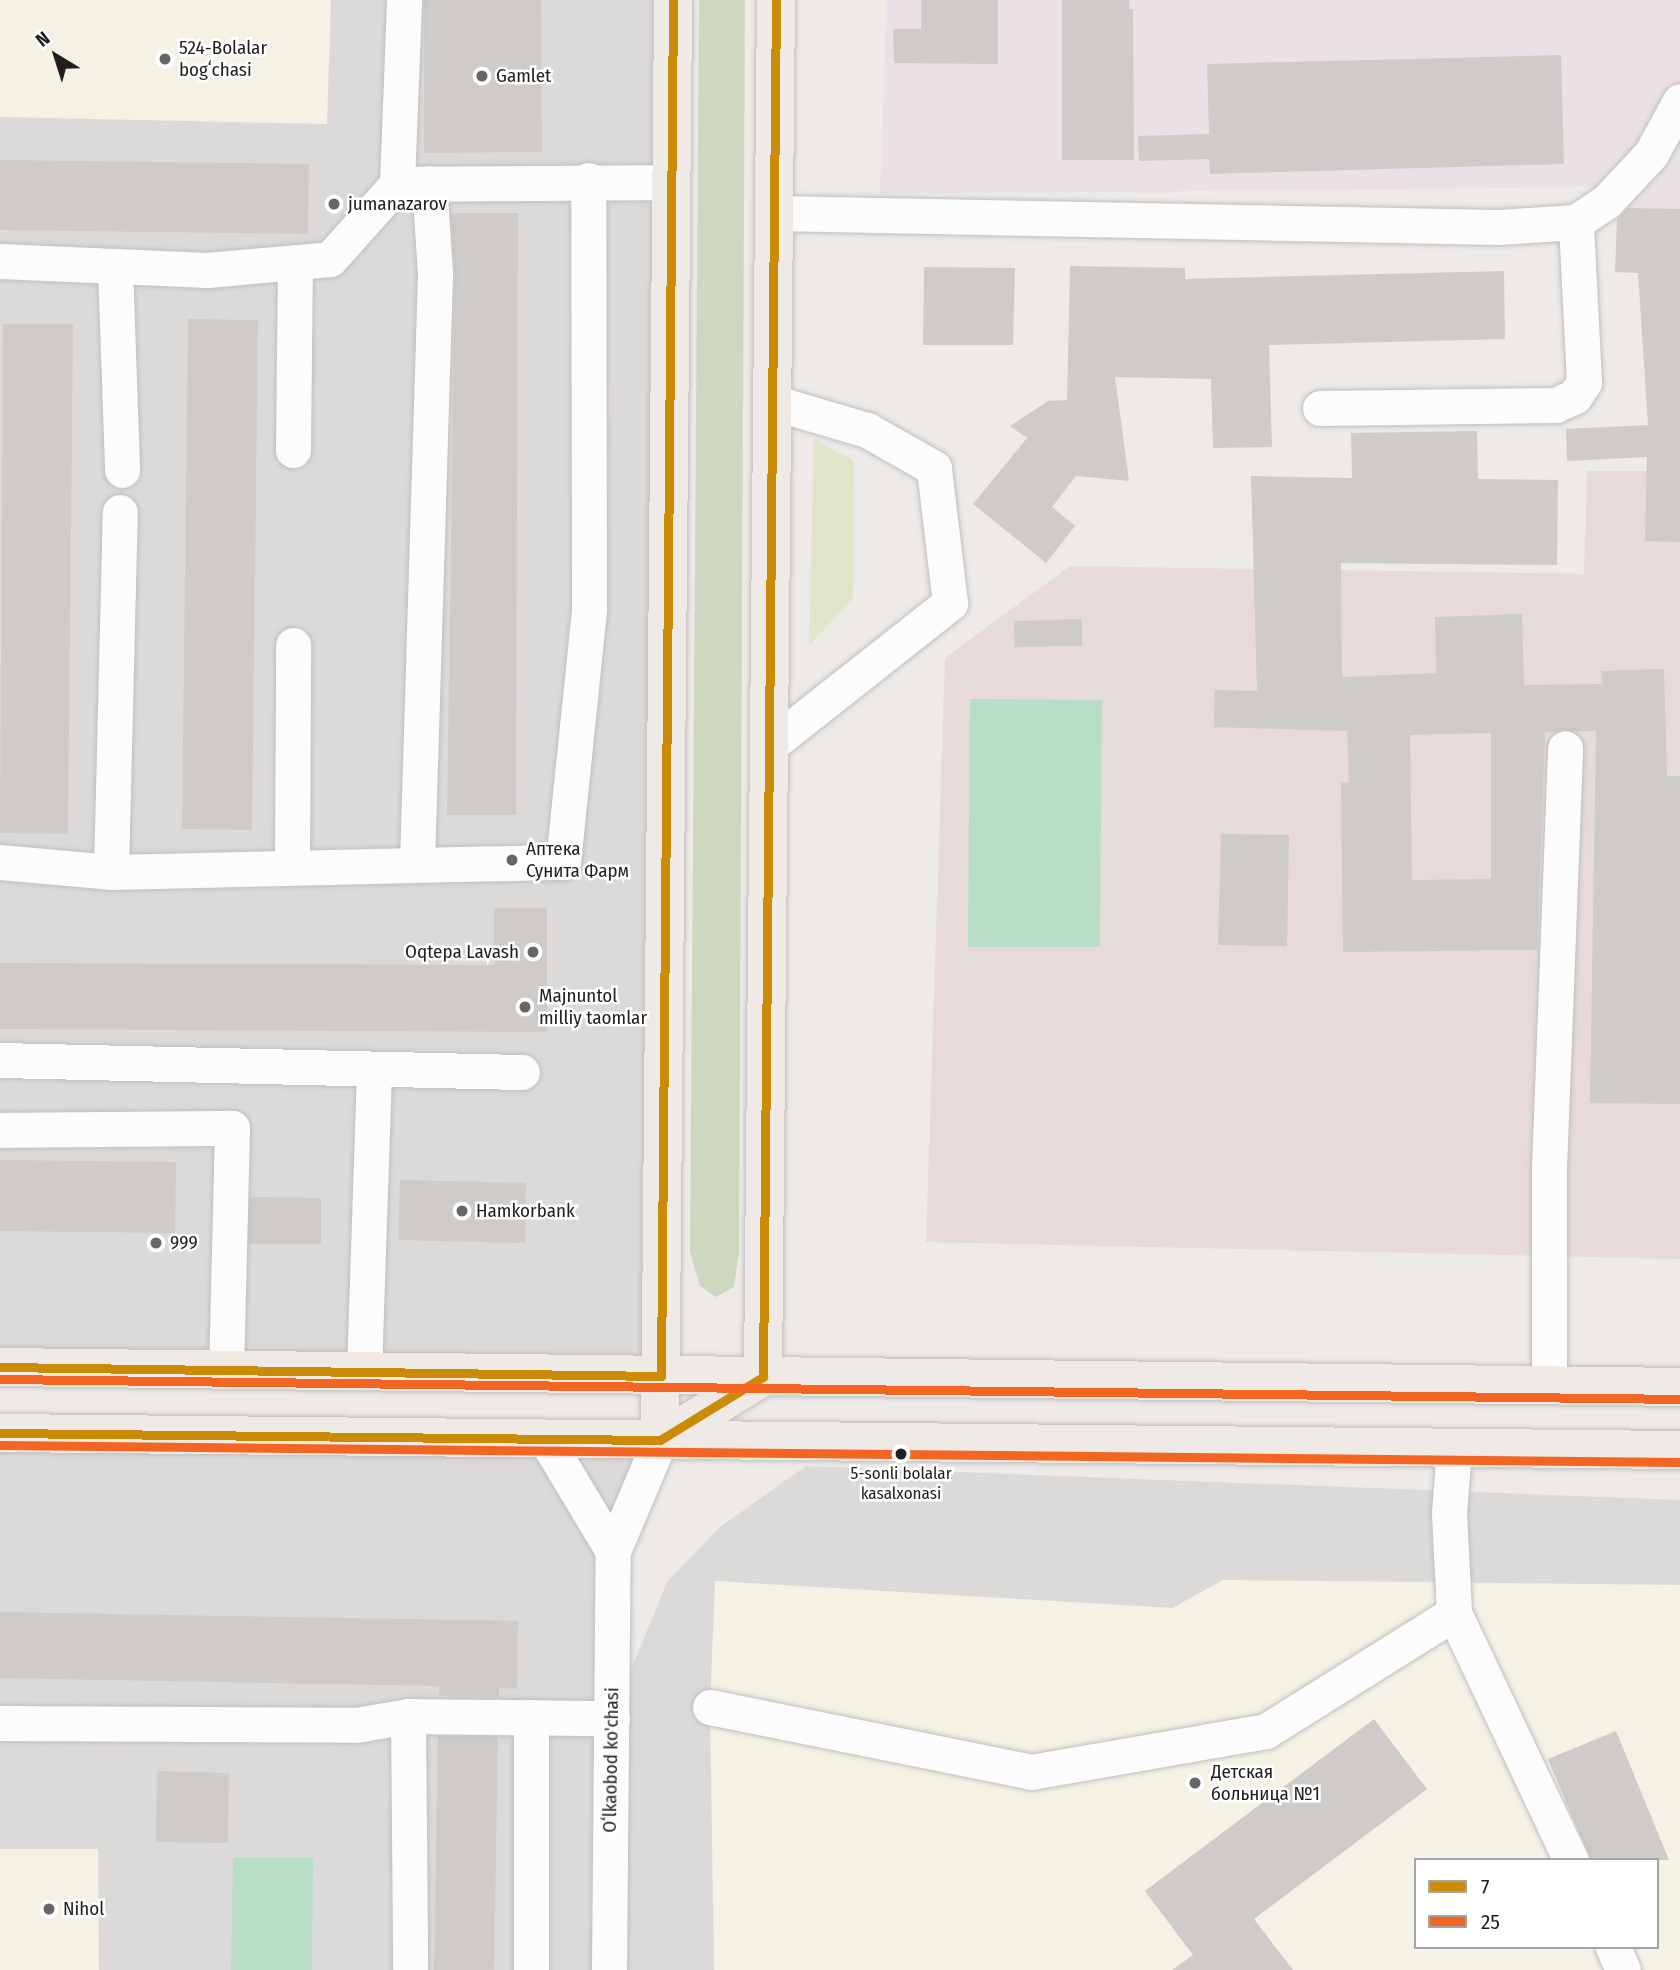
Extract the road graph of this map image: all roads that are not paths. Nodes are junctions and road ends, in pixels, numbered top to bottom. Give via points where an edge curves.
1 (404, 0) edge
2 (673, 0) edge
3 (776, 0) edge
4 (1680, 101) edge
5 (588, 180) junction
6 (672, 182) junction
7 (413, 184) junction
8 (774, 213) junction
9 (1576, 222) junction
10 (0, 261) edge
11 (295, 262) junction
12 (115, 266) junction
13 (772, 402) junction
14 (1320, 408) dead end
15 (293, 450) dead end
16 (122, 470) dead end
17 (120, 513) dead end
18 (293, 645) dead end
19 (769, 746) junction
20 (1565, 748) dead end
21 (0, 862) edge
22 (417, 863) junction
23 (292, 866) junction
24 (111, 872) junction
25 (0, 1060) edge
26 (374, 1069) junction
27 (522, 1072) dead end
28 (0, 1130) edge
29 (0, 1367) edge
30 (226, 1370) junction
31 (365, 1372) junction
32 (661, 1376) junction
33 (763, 1377) junction
34 (1549, 1385) junction
35 (1680, 1387) edge
36 (0, 1433) edge
37 (545, 1438) junction
38 (660, 1440) junction
39 (1454, 1448) junction
40 (1680, 1450) edge
41 (613, 1550) junction
42 (1454, 1613) junction
43 (710, 1707) dead end
44 (408, 1716) junction
45 (531, 1717) junction
46 (612, 1718) junction
47 (0, 1723) edge
48 (1570, 1858) edge
49 (1614, 1949) edge
50 (410, 1970) edge
51 (531, 1970) edge
52 (609, 1970) edge
53 (1623, 1970) edge

1 - 7 street
2 - 6 main road
3 - 8 main road
4 - 9 street via 1651,154 1607,201
5 - 6 street
5 - 7 street
5 - 22 street via 589,610 563,862
6 - 32 main road
7 - 11 street via 330,259
7 - 22 street via 435,273
8 - 9 street via 1498,227
8 - 13 main road
9 - 14 street via 1584,382 1575,396 1556,405
10 - 12 street
11 - 12 street via 207,270
11 - 15 street
12 - 16 street
13 - 19 main road
13 - 19 street via 867,430 934,468 950,603
17 - 24 street
18 - 23 street
19 - 33 main road
20 - 34 street via 1549,1168
21 - 24 street
22 - 23 street
23 - 24 street
25 - 26 street
26 - 27 street
26 - 31 street
28 - 30 street via 232,1128
29 - 30 main road
30 - 31 main road
31 - 32 main road
32 - 33 main road
32 - 38 main road
33 - 34 main road
33 - 38 main road
34 - 35 main road
36 - 37 main road
37 - 38 main road
37 - 41 street
38 - 39 main road
38 - 41 street, Oʻlkaobod ko'chasi
39 - 40 main road
39 - 42 street via 1449,1513
41 - 46 street, Oʻlkaobod ko'chasi
42 - 43 street via 1266,1731 1031,1772
42 - 48 street
44 - 45 street
44 - 47 street via 356,1725
44 - 50 street
45 - 46 street
45 - 51 street
46 - 52 street, Oʻlkaobod ko'chasi
49 - 53 street

